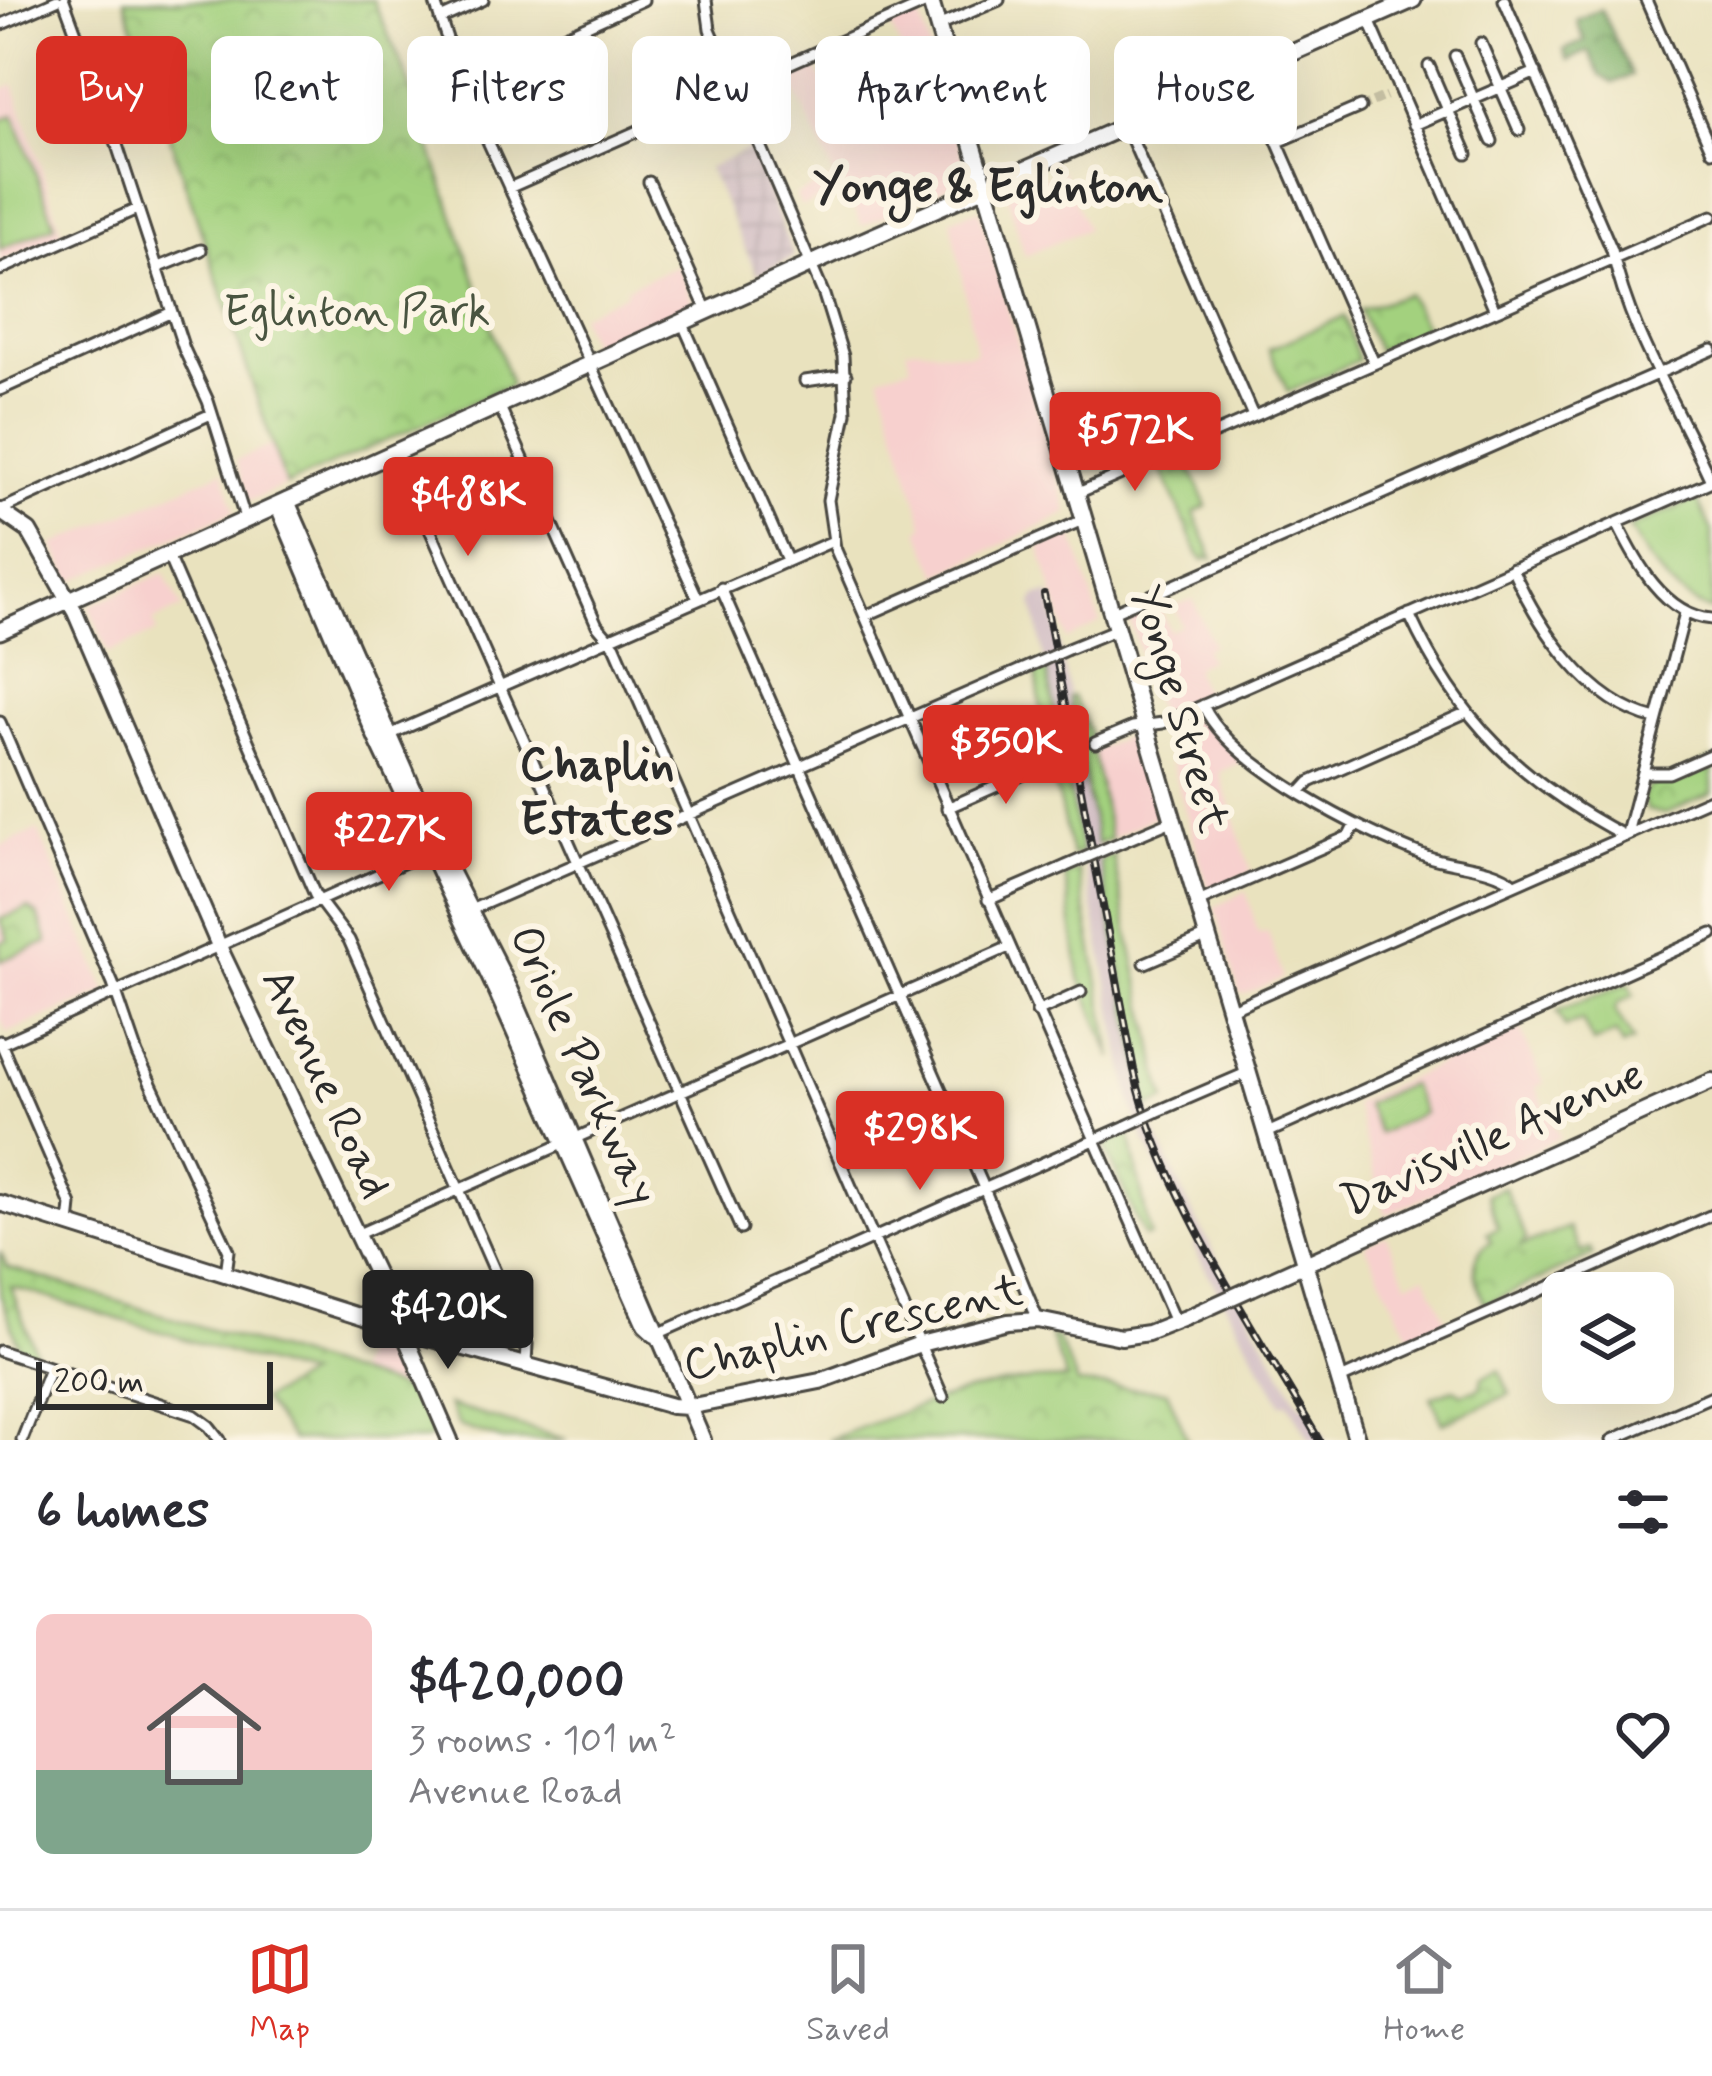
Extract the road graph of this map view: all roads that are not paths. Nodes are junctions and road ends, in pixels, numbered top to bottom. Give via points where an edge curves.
1 (61, 0) edge
2 (434, 0) edge
3 (483, 0) edge
4 (643, 0) edge
5 (706, 0) edge
6 (999, 0) edge
7 (1413, 0) edge
8 (1504, 0) edge
9 (1646, 0) edge
10 (930, 1) edge
11 (440, 19) junction
12 (1369, 20) junction
13 (0, 25) edge
14 (938, 26) junction
15 (446, 36) edge
16 (563, 36) edge
17 (713, 36) edge
18 (1481, 44) dead end
19 (1297, 51) edge
20 (1455, 56) dead end
21 (791, 62) edge
22 (1429, 66) dead end
23 (1536, 72) junction
24 (1500, 88) junction
25 (1399, 90) junction
26 (1386, 96) tunnel mouth
27 (1473, 99) junction
28 (1360, 107) tunnel mouth
29 (1448, 110) junction
30 (1414, 125) junction
31 (1114, 130) edge
32 (1519, 130) dead end
33 (632, 132) edge
34 (1297, 134) edge
35 (1492, 141) dead end
36 (489, 144) edge
37 (760, 144) edge
38 (1134, 144) edge
39 (1279, 144) edge
40 (1712, 151) edge
41 (1467, 154) dead end
42 (649, 182) dead end
43 (988, 187) junction
44 (509, 188) junction
45 (137, 209) junction
46 (1712, 215) edge
47 (201, 250) dead end
48 (1614, 258) junction
49 (811, 265) junction
50 (157, 268) junction
51 (0, 270) edge
52 (1495, 310) junction
53 (172, 312) junction
54 (708, 313) junction
55 (683, 324) junction
56 (1712, 350) edge
57 (1374, 363) junction
58 (593, 366) junction
59 (1658, 373) junction
60 (846, 375) junction
61 (805, 381) dead end
62 (0, 389) edge
63 (500, 407) junction
64 (211, 414) junction
65 (1253, 416) junction
66 (396, 453) junction
67 (1712, 481) edge
68 (1078, 493) junction
69 (283, 504) junction
70 (0, 510) edge
71 (1085, 519) junction
72 (246, 521) junction
73 (1617, 523) junction
74 (833, 541) junction
75 (168, 556) junction
76 (788, 560) junction
77 (1512, 568) junction
78 (721, 588) junction
79 (698, 598) junction
80 (69, 600) junction
81 (1685, 613) junction
82 (1409, 614) junction
83 (865, 616) junction
84 (1712, 619) edge
85 (1115, 620) junction
86 (0, 631) edge
87 (608, 639) junction
88 (501, 686) junction
89 (1203, 705) junction
90 (1465, 713) junction
91 (908, 718) junction
92 (1656, 719) junction
93 (0, 722) edge
94 (1146, 726) junction
95 (383, 737) junction
96 (1095, 743) dead end
97 (1712, 754) edge
98 (1047, 764) dead end
99 (798, 765) junction
100 (1645, 773) junction
101 (1300, 793) junction
102 (1712, 798) edge
103 (947, 808) junction
104 (688, 814) junction
105 (1174, 820) junction
106 (1354, 826) junction
107 (1625, 836) junction
108 (433, 849) junction
109 (580, 861) junction
110 (1515, 884) junction
111 (988, 900) junction
112 (320, 901) junction
113 (1198, 902) junction
114 (466, 913) junction
115 (1712, 934) edge
116 (1208, 936) junction
117 (220, 946) junction
118 (1009, 947) junction
119 (1145, 963) dead end
120 (115, 992) junction
121 (1082, 992) dead end
122 (899, 996) junction
123 (1231, 1009) junction
124 (1037, 1012) junction
125 (1, 1042) edge
126 (789, 1044) junction
127 (1249, 1072) junction
128 (1712, 1081) edge
129 (681, 1092) junction
130 (1267, 1133) junction
131 (570, 1140) junction
132 (1094, 1141) junction
133 (984, 1189) junction
134 (459, 1190) junction
135 (0, 1202) edge
136 (1712, 1215) edge
137 (69, 1224) junction
138 (741, 1229) dead end
139 (356, 1235) junction
140 (874, 1238) junction
141 (1304, 1263) junction
142 (226, 1273) junction
143 (1038, 1320) junction
144 (1180, 1320) junction
145 (402, 1329) junction
146 (655, 1335) junction
147 (920, 1344) junction
148 (0, 1352) edge
149 (526, 1365) junction
150 (50, 1369) junction
151 (1339, 1380) junction
152 (1712, 1396) edge
153 (943, 1397) dead end
154 (688, 1407) junction
155 (22, 1440) edge
156 (220, 1440) edge
157 (450, 1440) edge
158 (703, 1440) edge
159 (1357, 1440) edge
160 (1612, 1440) edge

1 - 13 street
1 - 45 street
2 - 11 street
3 - 11 street
4 - 16 street
5 - 17 street
6 - 14 street
7 - 12 main road
8 - 23 street
9 - 40 street
10 - 14 main road, Yonge Street
10 - 21 street
11 - 15 street
12 - 19 main road
12 - 25 street
14 - 43 main road, Yonge Street
18 - 24 street
20 - 27 street
22 - 29 street
23 - 24 street
23 - 48 street
24 - 27 street
24 - 32 street
25 - 26 street
25 - 30 street
27 - 29 street
27 - 35 street
28 - 34 street
29 - 30 street
29 - 41 street
30 - 52 street
31 - 43 main road
33 - 44 street
36 - 44 street
37 - 49 street
38 - 65 street
39 - 57 street
42 - 54 street
43 - 49 main road
43 - 68 main road, Yonge Street
44 - 58 street
45 - 50 street
45 - 51 street
46 - 48 street
47 - 50 street
48 - 52 street
48 - 59 street
49 - 54 main road
49 - 60 street
50 - 53 street
52 - 57 street
53 - 62 street
53 - 64 street
54 - 55 main road
55 - 58 main road
55 - 76 street
56 - 59 street
57 - 65 street
58 - 63 main road
58 - 79 street
59 - 67 street
59 - 85 street
60 - 61 street
60 - 74 street via 828,500
63 - 66 main road
63 - 87 street
64 - 70 street
64 - 72 street
65 - 68 street
66 - 69 main road
66 - 88 street
67 - 73 street
68 - 71 main road, Yonge Street
69 - 72 main road
69 - 95 street, Oriole Parkway
70 - 80 street, Avenue Road via 29,531
71 - 83 street
71 - 85 main road, Yonge Street
72 - 75 main road
73 - 77 street
73 - 81 street via 1652,583
74 - 76 street
74 - 83 street
75 - 80 main road
75 - 112 street
76 - 78 street
77 - 82 street
77 - 92 street via 1534,613 1576,666 1616,701
78 - 79 street
78 - 99 street
79 - 87 street
80 - 86 main road
80 - 117 street, Avenue Road
81 - 84 street
81 - 92 street
82 - 89 street
82 - 90 street
83 - 91 street
85 - 91 street, bridge via 1068,649
85 - 94 main road, Yonge Street
87 - 88 street
87 - 104 street
88 - 95 street
88 - 109 street
89 - 94 street
89 - 101 street via 1220,730
90 - 101 street
90 - 107 street via 1538,784
91 - 99 street
91 - 103 street
92 - 100 street
93 - 120 street
94 - 96 street
94 - 105 main road, Yonge Street
95 - 108 street, Oriole Parkway
97 - 100 street via 1669,773
98 - 103 street
99 - 104 street
99 - 122 street
100 - 107 street
101 - 106 street
102 - 107 street
103 - 111 street
104 - 109 street
104 - 126 street
105 - 111 street, bridge
105 - 113 main road, Yonge Street
106 - 110 street
106 - 113 street via 1349,836
107 - 110 street
108 - 112 street
108 - 114 street, Oriole Parkway
109 - 114 street
109 - 129 street
110 - 123 street
111 - 118 street
112 - 117 street
112 - 134 street via 349,940
113 - 116 main road, Yonge Street
114 - 131 street, Oriole Parkway
115 - 130 street
116 - 119 street
116 - 123 main road, Yonge Street
117 - 120 street
117 - 139 street, Avenue Road
118 - 122 street
118 - 124 street
120 - 125 street
120 - 142 street via 229,1251
121 - 124 street
122 - 126 street
122 - 133 street
123 - 127 main road, Yonge Street
124 - 132 street
125 - 137 street via 71,1205
126 - 129 street
126 - 140 street
127 - 130 main road, Yonge Street
127 - 132 street, bridge
128 - 141 street, Davisville Avenue
129 - 131 street
129 - 138 street
130 - 141 main road, Yonge Street
131 - 134 street
131 - 146 street, Oriole Parkway
132 - 133 street
132 - 144 street
133 - 140 street
133 - 143 street
134 - 139 street
134 - 149 street via 527,1345
135 - 137 street, Chaplin Crescent
136 - 151 street
137 - 142 street, Chaplin Crescent
139 - 145 street, Avenue Road
140 - 146 street
140 - 147 street
141 - 144 street, Chaplin Crescent, bridge
141 - 151 main road, Yonge Street
142 - 145 street, Chaplin Crescent
143 - 144 street, Chaplin Crescent via 1121,1337
143 - 147 street, Chaplin Crescent
145 - 149 street, Chaplin Crescent
145 - 157 street, Avenue Road
146 - 154 street, Oriole Parkway
147 - 153 street
147 - 154 street, Chaplin Crescent via 820,1381
148 - 150 street
149 - 154 street, Chaplin Crescent
150 - 155 street
150 - 156 street via 194,1415
151 - 159 main road, Yonge Street
152 - 160 street
154 - 158 street, Oriole Parkway

